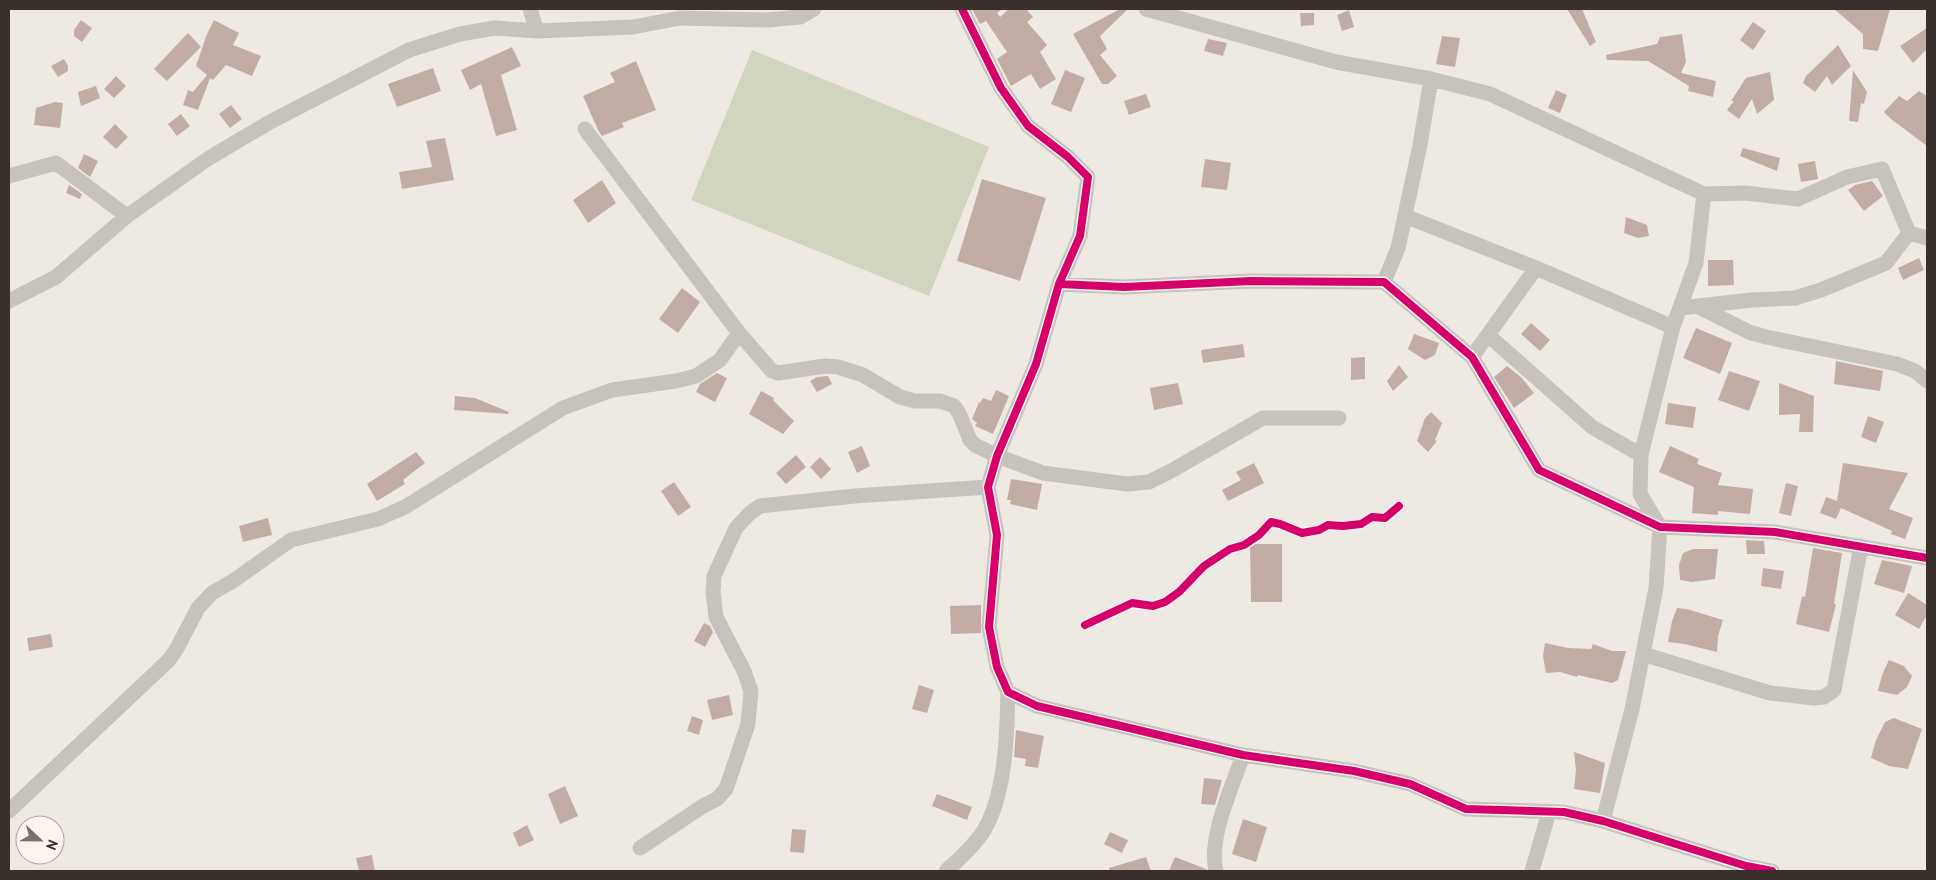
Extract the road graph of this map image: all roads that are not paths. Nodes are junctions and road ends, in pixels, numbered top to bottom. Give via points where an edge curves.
1 (530, 9) edge
2 (814, 9) edge
3 (962, 9) edge
4 (1146, 9) edge
5 (537, 31) junction
6 (1431, 79) junction
7 (585, 129) dead end
8 (9, 176) edge
9 (1704, 194) junction
10 (126, 216) junction
11 (1405, 216) junction
12 (1908, 234) junction
13 (1927, 238) edge
14 (1536, 268) junction
15 (1384, 282) junction
16 (1059, 284) junction
17 (9, 301) edge
18 (1697, 306) junction
19 (1680, 308) junction
20 (1673, 327) junction
21 (739, 333) junction
22 (1488, 335) junction
23 (1472, 357) junction
24 (1927, 381) edge
25 (1339, 418) dead end
26 (1641, 455) junction
27 (997, 456) junction
28 (988, 488) junction
29 (1660, 527) junction
30 (1861, 546) junction
31 (1927, 558) edge
32 (1643, 654) junction
33 (1008, 692) junction
34 (1243, 755) junction
35 (9, 811) edge
36 (1549, 812) junction
37 (1603, 821) junction
38 (640, 848) dead end
39 (946, 871) edge
40 (1216, 871) edge
41 (1532, 871) edge
42 (1772, 871) edge

1 - 5 street
2 - 5 street via 800,17 767,20 680,18 633,27
3 - 16 street via 1000,88 1028,126 1088,177 1080,236
4 - 6 street via 1336,62
5 - 10 street via 495,28 460,34 409,50 270,122 210,158
6 - 9 street via 1490,94
6 - 11 street
7 - 21 street
8 - 10 street via 56,163
9 - 12 street via 1745,193 1798,199 1847,177 1882,169
9 - 19 street via 1696,263
10 - 17 street via 56,276
11 - 14 street
11 - 15 street via 1398,248
12 - 13 street
12 - 18 street via 1886,263 1821,290 1794,298
14 - 20 street
14 - 22 street
15 - 16 street
15 - 23 street
16 - 27 street via 1036,364
18 - 19 street
18 - 24 street via 1758,334 1897,364 1915,371
19 - 20 street
20 - 26 street
21 - 27 street via 772,371 838,367 863,375 900,397 940,401 954,406 975,446
21 - 35 street via 720,360 696,376 612,390 563,408 406,507 378,519 291,540 212,593 198,608 169,660
22 - 23 street
22 - 26 street via 1592,427
23 - 29 street via 1539,470
25 - 27 street via 1263,418 1149,482 1127,484 1043,473
26 - 29 street via 1640,494
27 - 28 street
28 - 33 street via 997,535 989,628 997,667
28 - 38 street via 855,496 760,506 750,513 736,528 714,576 713,592 716,618 751,691 748,724 726,789 717,799
29 - 30 street via 1775,532
29 - 32 street via 1656,588
30 - 31 street
30 - 32 street via 1834,690 1824,697 1770,693
32 - 37 street
33 - 34 street via 1037,706
33 - 39 street via 1007,738 992,814 972,847
34 - 36 street via 1354,771 1410,784 1466,809
34 - 40 street via 1215,838 1213,860
36 - 37 street
36 - 41 street
37 - 42 street via 1746,866

